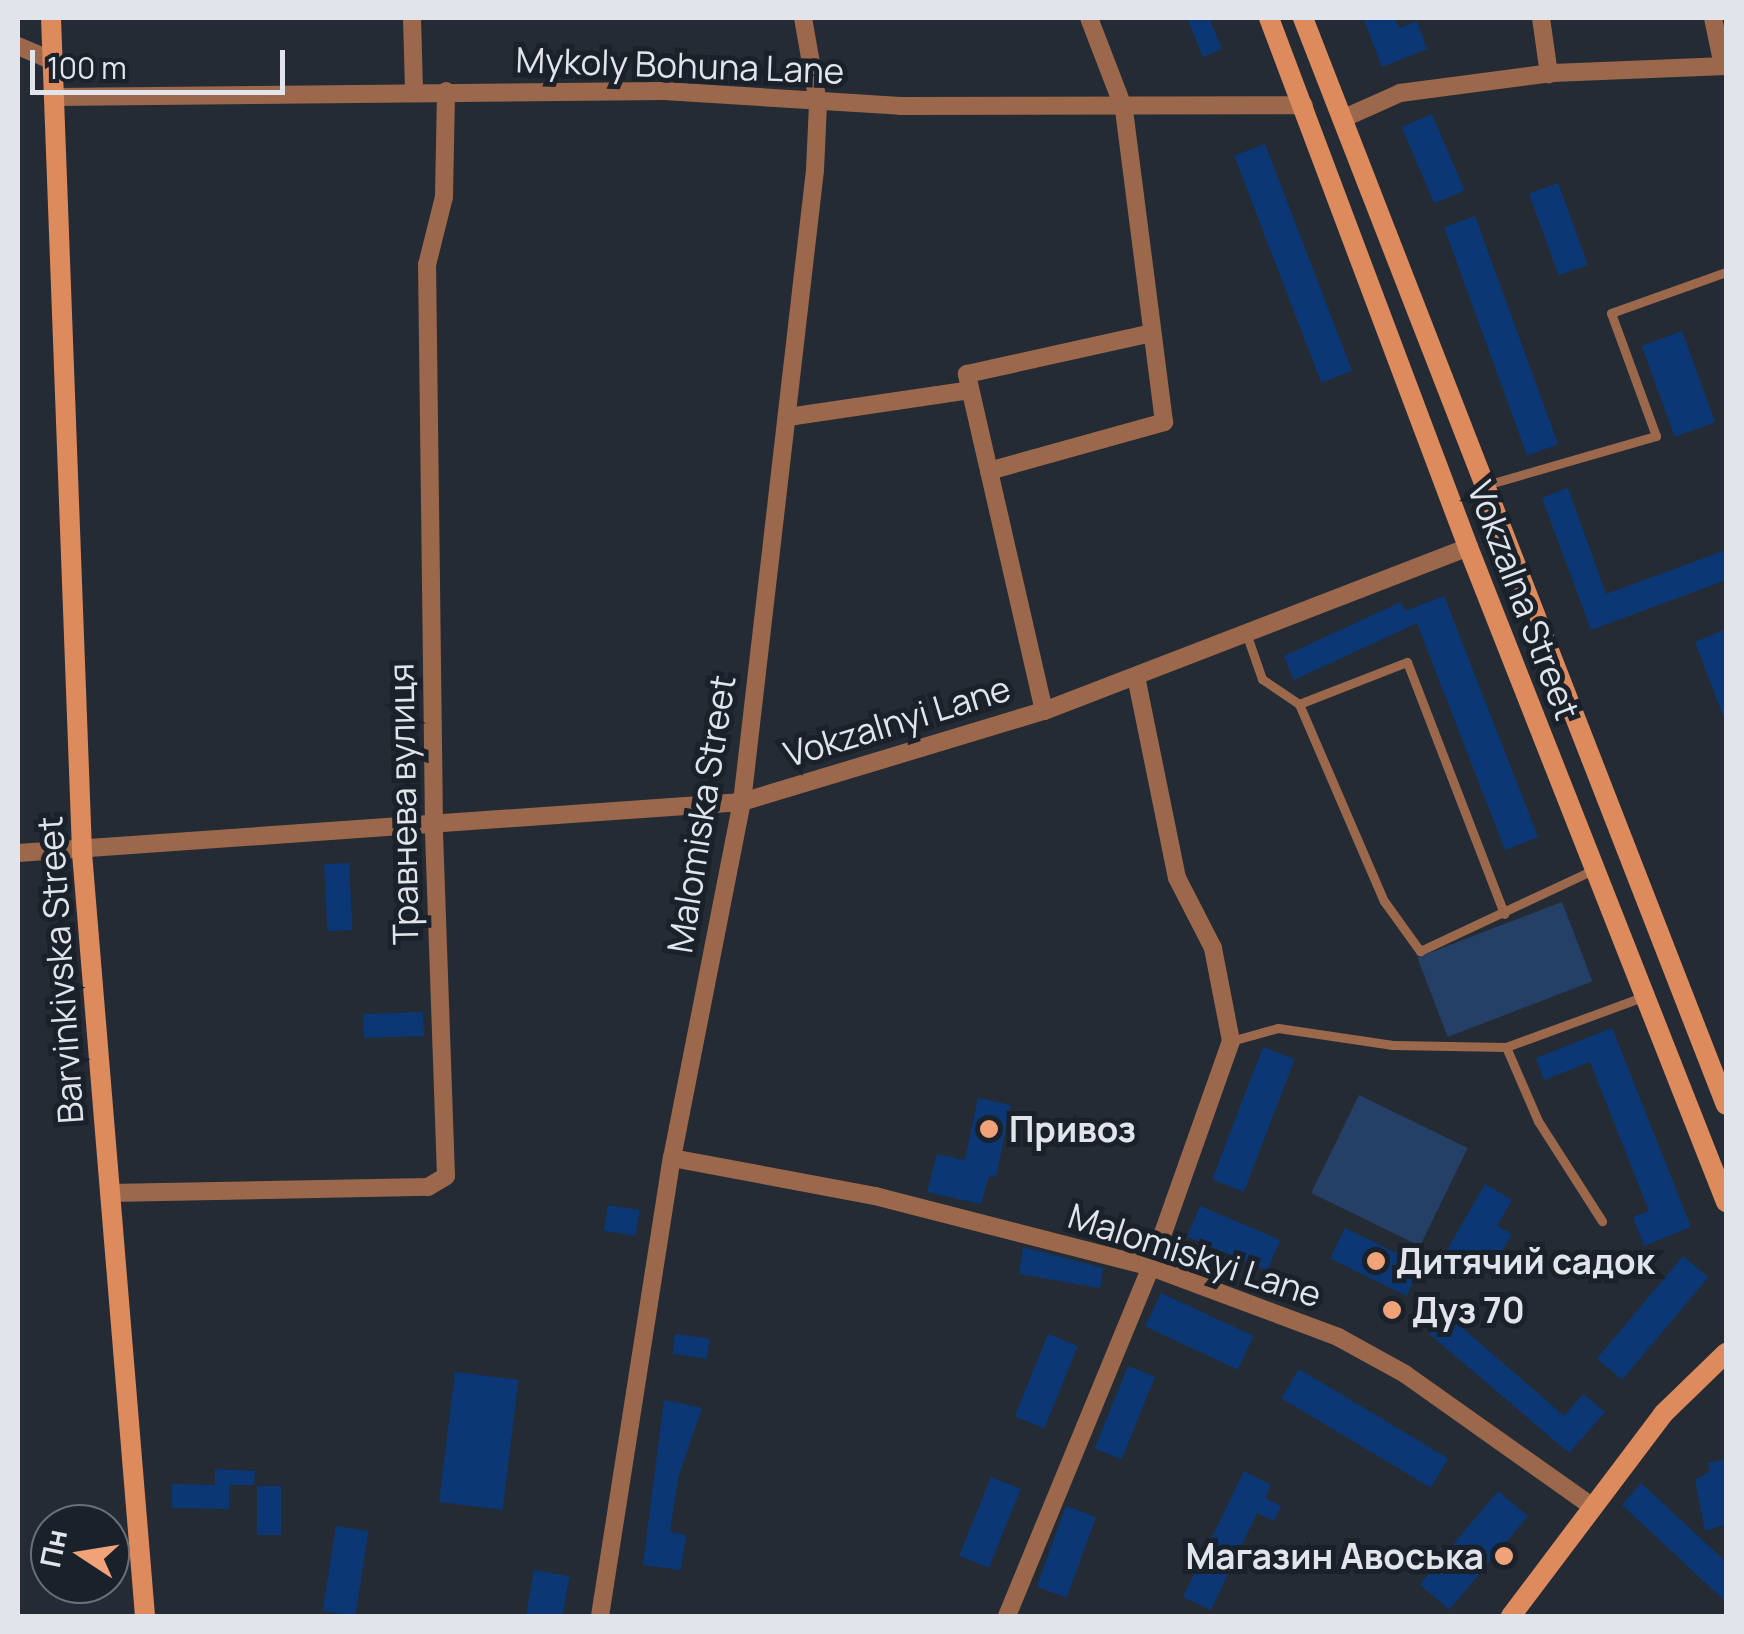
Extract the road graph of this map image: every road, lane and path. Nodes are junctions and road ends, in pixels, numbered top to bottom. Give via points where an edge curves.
1 (51, 18) edge
2 (412, 18) edge
3 (804, 18) edge
4 (1089, 18) edge
5 (1269, 18) edge
6 (1303, 18) edge
7 (1541, 18) edge
8 (1713, 18) edge
9 (18, 46) edge
10 (52, 61) junction
11 (1725, 66) edge
12 (1549, 74) junction
13 (414, 91) junction
14 (446, 91) junction
15 (54, 97) junction
16 (818, 102) junction
17 (1304, 105) junction
18 (1124, 109) junction
19 (1342, 119) junction
20 (1726, 272) edge
21 (1148, 334) junction
22 (969, 382) junction
23 (788, 417) junction
24 (990, 471) junction
25 (1484, 486) junction
26 (1468, 547) junction
27 (1246, 633) junction
28 (1136, 677) junction
29 (1299, 704) junction
30 (1044, 711) junction
31 (742, 802) junction
32 (434, 826) junction
33 (18, 853) edge
34 (82, 854) junction
35 (1593, 870) junction
36 (1504, 914) junction
37 (1643, 998) junction
38 (1231, 1041) junction
39 (1506, 1047) junction
40 (1726, 1105) edge
41 (672, 1158) junction
42 (109, 1193) junction
43 (1726, 1202) edge
44 (1602, 1221) dead end
45 (1152, 1267) junction
46 (1726, 1353) edge
47 (1593, 1507) junction
48 (145, 1616) edge
49 (600, 1616) edge
50 (1007, 1616) edge
51 (1511, 1616) edge

1 - 10 street, Barvinkivska Street
2 - 13 street
3 - 16 street, Malomiska Street
4 - 18 street
5 - 17 street, Vokzalna Street
6 - 19 street, Vokzalna Street
7 - 12 street
8 - 11 street
9 - 10 street
10 - 15 street, Barvinkivska Street
11 - 12 street
12 - 19 street via 1400,93
13 - 14 street, Mykoly Bohuna Lane
13 - 15 street, Mykoly Bohuna Lane
14 - 16 street, Mykoly Bohuna Lane via 664,91
14 - 32 street, Травнева вулиця via 444,197 427,265
15 - 34 street, Barvinkivska Street
16 - 18 street, Mykoly Bohuna Lane
16 - 23 street, Malomiska Street
17 - 18 street, Mykoly Bohuna Lane
17 - 26 street, Vokzalna Street
18 - 21 street
19 - 25 street, Vokzalna Street
20 - 25 lane via 1610,313 1656,436
21 - 22 street
21 - 24 street via 1164,422
22 - 23 street
22 - 24 street
23 - 31 street, Malomiska Street
24 - 30 street
25 - 40 street, Vokzalna Street
26 - 27 street, Vokzalnyi Lane
26 - 35 street, Vokzalna Street
27 - 28 street, Vokzalnyi Lane
27 - 29 lane via 1262,679
28 - 30 street, Vokzalnyi Lane
28 - 38 street via 1177,878 1213,948
29 - 36 lane via 1384,901 1420,951
29 - 36 lane via 1407,662
30 - 31 street, Vokzalnyi Lane
31 - 32 street, Vokzalnyi Lane
31 - 41 street, Malomiska Street
32 - 34 street, Vokzalnyi Lane
32 - 42 street, Травнева вулиця via 448,1169 442,1182
33 - 34 street, Vokzalnyi Lane
34 - 42 street, Barvinkivska Street
35 - 36 lane
35 - 37 street, Vokzalna Street
37 - 39 lane
37 - 43 street, Vokzalna Street
38 - 39 lane via 1278,1028 1394,1045
38 - 45 street
39 - 44 lane via 1538,1121
41 - 45 street, Malomiskyi Lane via 876,1196
41 - 49 street, Malomiska Street
42 - 48 street, Barvinkivska Street
45 - 47 street, Malomiskyi Lane via 1371,1355
45 - 50 street
46 - 47 street via 1663,1414
47 - 51 street

